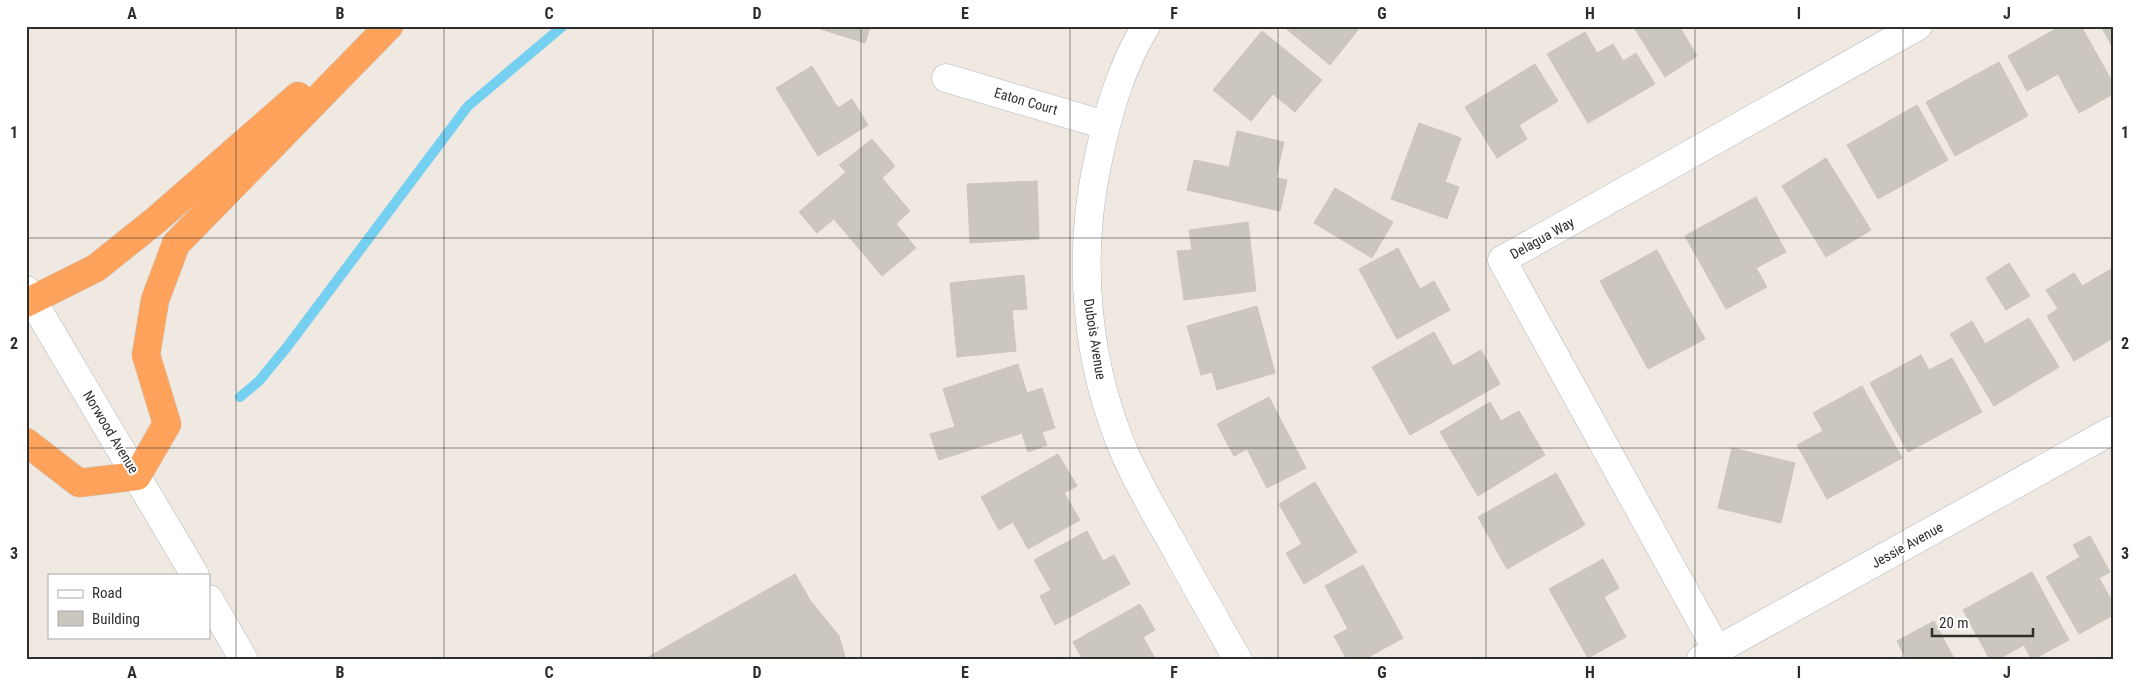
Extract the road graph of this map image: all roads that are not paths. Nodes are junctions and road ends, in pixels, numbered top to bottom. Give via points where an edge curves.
1 (378, 26) edge
2 (389, 26) edge
3 (1146, 26) edge
4 (1918, 26) edge
5 (946, 78) dead end
6 (1105, 125) junction
7 (28, 298) edge
8 (2113, 430) edge
9 (26, 442) edge
10 (137, 476) junction
11 (194, 574) edge
12 (210, 601) edge
13 (1709, 655) edge
14 (244, 660) edge
15 (1238, 660) edge

1 - 7 highway via 156,220 96,268
2 - 10 highway via 176,244 156,300 146,355 167,424
3 - 6 street, Dubois Avenue via 1121,78
4 - 13 street, Delagua Way via 1502,260
5 - 6 street, Eaton Court
6 - 15 street, Dubois Avenue via 1089,202 1086,279 1095,355 1107,405 1125,454 1149,502
7 - 10 street, Norwood Avenue
8 - 13 street, Jessie Avenue
9 - 10 highway via 79,483
10 - 11 street, Norwood Avenue
12 - 14 street

